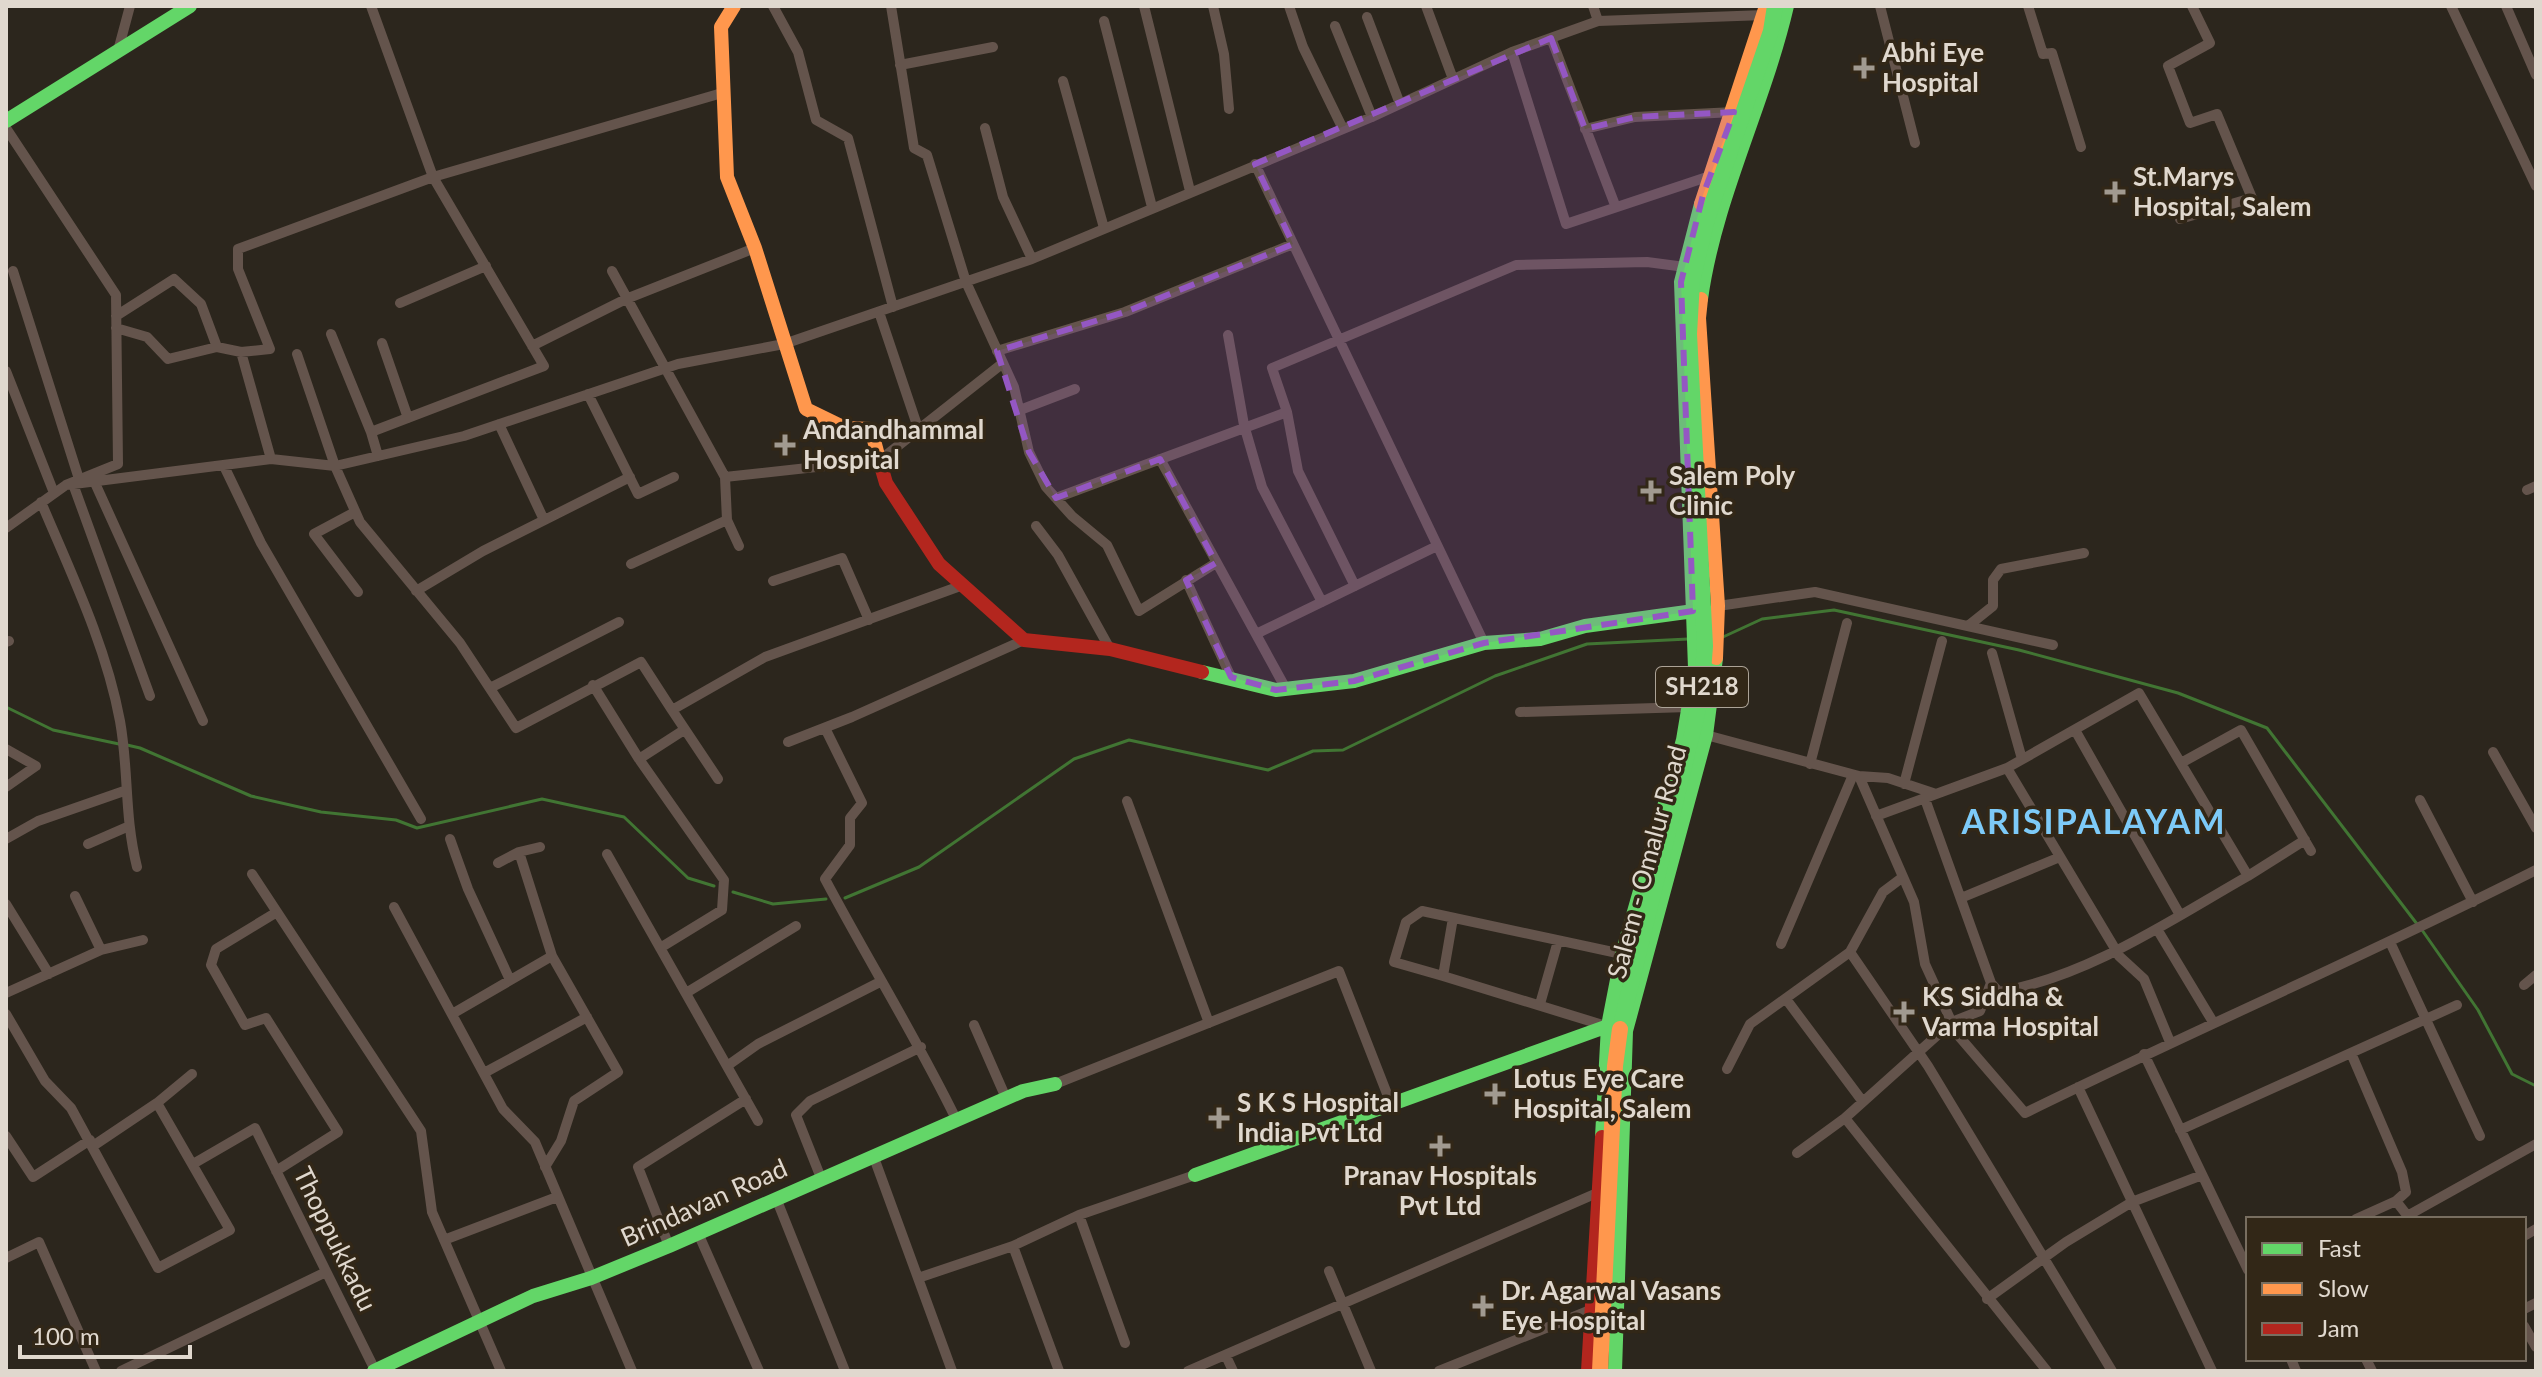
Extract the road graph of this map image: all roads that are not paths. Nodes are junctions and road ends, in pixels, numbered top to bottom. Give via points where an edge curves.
1 (130, 6) edge
2 (190, 6) edge
3 (371, 6) edge
4 (734, 6) edge
5 (773, 6) edge
6 (891, 6) edge
7 (1144, 6) edge
8 (1213, 6) edge
9 (1289, 6) edge
10 (1426, 6) edge
11 (1593, 6) edge
12 (1787, 6) edge
13 (1796, 6) edge
14 (1880, 6) edge
15 (2028, 6) edge
16 (2192, 6) edge
17 (2451, 6) edge
18 (2506, 6) edge
19 (1769, 9) edge
20 (1713, 10) edge
21 (1367, 17) dead end
22 (1104, 21) dead end
23 (1598, 21) junction
24 (1335, 26) dead end
25 (1551, 38) junction
26 (119, 47) junction
27 (993, 47) dead end
28 (1512, 52) junction
29 (900, 65) junction
30 (2536, 75) edge
31 (1453, 79) junction
32 (1063, 81) dead end
33 (722, 93) junction
34 (1400, 104) junction
35 (1229, 109) dead end
36 (1734, 112) junction
37 (1372, 117) junction
38 (6, 121) edge
39 (6, 128) edge
40 (985, 128) dead end
41 (1343, 129) junction
42 (1585, 129) junction
43 (1915, 143) dead end
44 (2081, 147) dead end
45 (1255, 164) junction
46 (1713, 175) junction
47 (433, 177) junction
48 (2536, 186) edge
49 (1190, 191) junction
50 (1615, 205) junction
51 (1152, 207) junction
52 (2180, 219) dead end
53 (1104, 228) junction
54 (1293, 244) junction
55 (755, 248) junction
56 (1032, 259) junction
57 (486, 266) junction
58 (1685, 267) junction
59 (13, 271) dead end
60 (612, 271) dead end
61 (966, 282) junction
62 (626, 299) junction
63 (400, 303) dead end
64 (893, 307) junction
65 (879, 312) junction
66 (116, 316) junction
67 (1699, 318) junction
68 (116, 328) junction
69 (331, 334) dead end
70 (1228, 335) dead end
71 (1340, 342) junction
72 (382, 343) dead end
73 (784, 344) junction
74 (532, 346) junction
75 (217, 347) junction
76 (997, 351) junction
77 (241, 352) junction
78 (297, 354) dead end
79 (1003, 363) junction
80 (663, 369) junction
81 (6, 371) edge
82 (1075, 389) dead end
83 (588, 394) junction
84 (1020, 410) junction
85 (1287, 412) junction
86 (408, 418) junction
87 (499, 424) junction
88 (1244, 425) junction
89 (919, 431) junction
90 (371, 432) junction
91 (378, 456) junction
92 (271, 459) junction
93 (1160, 459) junction
94 (880, 460) junction
95 (224, 466) junction
96 (335, 466) junction
97 (630, 477) junction
98 (674, 477) dead end
99 (725, 477) junction
100 (72, 483) junction
101 (95, 483) junction
102 (54, 493) junction
103 (1056, 498) junction
104 (41, 502) junction
105 (355, 512) junction
106 (544, 520) junction
107 (727, 520) junction
108 (1036, 526) dead end
109 (6, 528) edge
110 (739, 546) dead end
111 (1437, 546) junction
112 (2084, 553) dead end
113 (1216, 563) junction
114 (631, 564) dead end
115 (1186, 580) junction
116 (773, 581) dead end
117 (963, 585) junction
118 (1355, 586) junction
119 (416, 591) junction
120 (358, 592) dead end
121 (1322, 602) junction
122 (1718, 606) junction
123 (1693, 611) junction
124 (869, 620) junction
125 (619, 622) dead end
126 (1847, 623) dead end
127 (1968, 626) junction
128 (1256, 634) junction
129 (1024, 640) junction
130 (1942, 641) dead end
131 (1484, 643) junction
132 (2053, 645) dead end
133 (1110, 649) junction
134 (1992, 653) dead end
135 (1231, 677) junction
136 (593, 685) junction
137 (490, 688) junction
138 (1286, 689) junction
139 (150, 696) dead end
140 (1689, 707) junction
141 (672, 710) junction
142 (1520, 712) dead end
143 (203, 721) dead end
144 (825, 728) junction
145 (684, 730) junction
146 (2075, 730) junction
147 (1706, 735) junction
148 (788, 742) dead end
149 (6, 749) edge
150 (2493, 752) dead end
151 (639, 759) junction
152 (2022, 759) junction
153 (2181, 763) junction
154 (1810, 764) junction
155 (2007, 768) junction
156 (1856, 776) junction
157 (718, 779) dead end
158 (1904, 784) junction
159 (6, 787) edge
160 (124, 791) junction
161 (1930, 796) junction
162 (2420, 800) dead end
163 (1127, 801) dead end
164 (1876, 816) junction
165 (421, 819) dead end
166 (127, 827) junction
167 (2536, 828) edge
168 (6, 839) edge
169 (450, 839) dead end
170 (2305, 840) junction
171 (88, 844) dead end
172 (540, 847) dead end
173 (2311, 851) dead end
174 (519, 852) junction
175 (607, 854) dead end
176 (2060, 857) junction
177 (498, 863) dead end
178 (137, 867) dead end
179 (2536, 870) edge
180 (252, 874) dead end
181 (2248, 876) junction
182 (1903, 877) junction
183 (75, 896) dead end
184 (1961, 898) junction
185 (2473, 902) junction
186 (6, 904) edge
187 (394, 907) dead end
188 (277, 912) junction
189 (2180, 915) junction
190 (1453, 918) junction
191 (796, 926) dead end
192 (2157, 929) junction
193 (143, 940) dead end
194 (1558, 941) junction
195 (2390, 942) junction
196 (1781, 944) dead end
197 (660, 948) junction
198 (101, 950) junction
199 (1850, 952) junction
200 (2117, 952) junction
201 (1622, 954) junction
202 (552, 956) junction
203 (49, 974) junction
204 (2536, 975) edge
205 (1443, 976) junction
206 (510, 980) junction
207 (880, 982) junction
208 (1991, 983) junction
209 (2524, 985) dead end
210 (6, 993) edge
211 (686, 993) junction
212 (1786, 999) junction
213 (1540, 1004) junction
214 (2457, 1005) dead end
215 (6, 1014) edge
216 (452, 1014) junction
217 (587, 1017) junction
218 (2427, 1019) junction
219 (1952, 1022) junction
220 (2213, 1022) junction
221 (1209, 1023) junction
222 (974, 1025) dead end
223 (1608, 1026) junction
224 (9, 1027) edge
225 (1626, 1031) junction
226 (2170, 1042) junction
227 (921, 1047) junction
228 (1918, 1052) junction
229 (2351, 1053) junction
230 (2144, 1054) junction
231 (727, 1066) junction
232 (1727, 1069) dead end
233 (484, 1073) junction
234 (192, 1074) dead end
235 (1055, 1084) joint
236 (2078, 1087) junction
237 (1006, 1098) junction
238 (746, 1099) junction
239 (1863, 1102) junction
240 (157, 1103) junction
241 (1391, 1104) junction
242 (1845, 1118) junction
243 (956, 1119) junction
244 (758, 1121) dead end
245 (2180, 1130) junction
246 (6, 1136) edge
247 (2480, 1136) dead end
248 (92, 1143) junction
249 (2536, 1145) edge
250 (1797, 1153) dead end
251 (873, 1155) junction
252 (193, 1164) junction
253 (545, 1167) junction
254 (276, 1171) junction
255 (1195, 1175) joint
256 (2202, 1175) junction
257 (821, 1178) junction
258 (1597, 1193) junction
259 (557, 1197) junction
260 (776, 1198) junction
261 (2396, 1201) junction
262 (2132, 1202) junction
263 (1079, 1215) junction
264 (2360, 1217) edge
265 (2407, 1217) edge
266 (2410, 1217) edge
267 (698, 1233) junction
268 (444, 1240) junction
269 (669, 1246) junction
270 (1013, 1246) junction
271 (6, 1258) edge
272 (2044, 1258) junction
273 (2246, 1265) edge
274 (1329, 1271) dead end
275 (326, 1272) junction
276 (591, 1278) junction
277 (918, 1278) junction
278 (1987, 1299) junction
279 (1343, 1304) junction
280 (1593, 1309) junction
281 (479, 1320) junction
282 (2526, 1330) edge
283 (1125, 1343) dead end
284 (2536, 1347) edge
285 (1226, 1356) junction
286 (378, 1370) edge
287 (96, 1371) edge
288 (121, 1371) edge
289 (501, 1371) edge
290 (632, 1371) edge
291 (759, 1371) edge
292 (845, 1371) edge
293 (952, 1371) edge
294 (1059, 1371) edge
295 (1188, 1371) edge
296 (1233, 1371) edge
297 (1371, 1371) edge
298 (1439, 1371) edge
299 (1588, 1371) edge
300 (1600, 1371) edge
301 (1615, 1371) edge
302 (2047, 1371) edge
303 (2112, 1371) edge
304 (2212, 1371) edge

1 - 26 street
2 - 26 main road
3 - 47 street
4 - 33 main road via 721,27
5 - 64 street via 798,52 816,120 848,138
6 - 29 street
7 - 49 street
8 - 35 street
9 - 41 street
10 - 31 street
11 - 23 street
12 - 67 main road, SH218 via 1758,110 1715,224 1702,273
13 - 67 main road
14 - 43 street
15 - 44 street via 2043,54 2052,53
16 - 52 street via 2210,43 2168,66 2190,123 2217,114 2252,198
17 - 48 street
18 - 30 street
19 - 20 street
19 - 36 main road
19 - 300 main road, SH218, bridge via 1771,31 1707,219 1692,281 1689,334 1705,646 1701,697 1623,1008 1615,1066
20 - 23 street
21 - 34 street
22 - 51 street
23 - 25 street
24 - 37 street
25 - 28 street
25 - 42 street
26 - 38 main road
27 - 29 street
28 - 31 street
28 - 50 street via 1566,224
29 - 61 street via 914,148 927,155
31 - 34 street
32 - 53 street
33 - 47 street
33 - 55 main road via 727,177
34 - 37 street
36 - 42 street via 1635,117
36 - 46 main road
37 - 41 street
39 - 66 street via 116,295
40 - 56 street via 1003,197
41 - 45 street
42 - 50 street
45 - 49 street
45 - 54 street
46 - 50 street
46 - 58 main road
47 - 57 street
47 - 77 street via 238,249 238,269 270,349
49 - 51 street
51 - 53 street
53 - 56 street
54 - 71 street
54 - 76 street via 1125,312
55 - 62 street
55 - 73 main road
56 - 61 street
57 - 63 street
57 - 74 street
58 - 71 street via 1647,262 1516,265
58 - 123 main road via 1682,358
59 - 100 street
60 - 62 street
61 - 64 street
61 - 76 street
62 - 74 street
62 - 80 street
64 - 65 street
65 - 73 street
65 - 89 street
66 - 68 street
66 - 75 street via 174,279 201,304
67 - 122 main road, Salem - Omalur Road / SH218
68 - 75 street via 147,337 168,359
68 - 100 street via 118,464
69 - 90 street
70 - 88 street
71 - 85 street via 1272,368
71 - 111 street
72 - 86 street
73 - 80 street
73 - 94 main road via 806,409 845,428 871,429
74 - 86 street via 544,366
75 - 77 street
76 - 79 street
77 - 92 street
78 - 96 street
79 - 84 street
79 - 89 street
80 - 83 street
80 - 99 street
81 - 102 street
82 - 84 street
83 - 87 street
83 - 97 street
84 - 103 street via 1029,452
85 - 88 street
85 - 118 street via 1298,471
86 - 90 street
87 - 91 street
87 - 106 street
88 - 93 street
88 - 121 street via 1262,487
89 - 94 street
90 - 91 street
91 - 96 street
92 - 95 street
92 - 96 street
93 - 103 street
93 - 113 street
94 - 99 street
94 - 117 main road via 886,483 939,564
95 - 101 street
95 - 165 street via 261,543
96 - 105 street
97 - 98 street via 638,494
97 - 106 street
99 - 107 street
100 - 101 street
100 - 102 street
100 - 139 street
101 - 143 street
102 - 104 street
103 - 115 street via 1107,545 1139,611
104 - 109 street
104 - 160 street via 90,617 120,722
105 - 119 street
105 - 120 street via 314,534
106 - 119 street
107 - 110 street
107 - 114 street
108 - 133 street via 1071,576
111 - 118 street
111 - 131 street
112 - 127 street via 2001,569 1993,580 1993,606
113 - 115 street
113 - 128 street
115 - 135 street
116 - 124 street via 842,558
117 - 124 street
117 - 129 main road
118 - 121 street
119 - 137 street
121 - 128 street
122 - 123 main road
122 - 127 street via 1815,592
122 - 147 main road, Salem - Omalur Road / SH218
123 - 131 main road via 1585,626 1540,639
123 - 140 main road via 1695,668
124 - 141 street via 765,657
125 - 137 street
126 - 154 street
127 - 132 street
128 - 138 street
129 - 133 main road
129 - 144 street
130 - 158 street
131 - 138 main road via 1354,681
133 - 135 main road
134 - 152 street
135 - 138 main road
136 - 137 street via 516,728
136 - 141 street via 641,662
136 - 151 street
140 - 142 street
140 - 201 main road
141 - 145 street
144 - 148 street
144 - 207 street via 862,803 850,818 850,845 825,879
145 - 151 street
145 - 157 street
146 - 152 street
146 - 153 street via 2139,693
146 - 189 street
147 - 154 street
147 - 225 main road, Salem - Omalur Road / SH218
149 - 159 street via 36,766
150 - 167 street
151 - 197 street via 724,880 722,910
152 - 155 street
153 - 170 street via 2241,730
153 - 181 street
154 - 156 street
155 - 161 street
155 - 176 street
156 - 158 street
156 - 164 street
156 - 196 street
158 - 161 street
160 - 166 street
160 - 168 street via 38,821
161 - 164 street
161 - 184 street
162 - 185 street
163 - 221 street
164 - 182 street
166 - 171 street
166 - 178 street
169 - 206 street
170 - 173 street
170 - 181 street
172 - 174 street
174 - 177 street
174 - 202 street
175 - 197 street
176 - 184 street
176 - 200 street
179 - 185 street
180 - 188 street
181 - 189 street
182 - 199 street via 1883,892
182 - 219 street via 1914,902 1925,964
183 - 198 street
184 - 208 street
185 - 195 street
186 - 203 street
187 - 216 street
188 - 254 street via 216,949 211,965 245,1025 266,1018 338,1132
188 - 268 street via 421,1131 432,1212
189 - 192 street
190 - 194 street
190 - 205 street
190 - 205 street via 1422,911 1406,922 1394,962
191 - 211 street
192 - 200 street
192 - 220 street
193 - 198 street
194 - 201 street
194 - 213 street
195 - 218 street
195 - 220 street
197 - 211 street
198 - 203 street
199 - 212 street
199 - 228 street
200 - 208 street via 2023,988 1999,992
200 - 226 street via 2144,979
201 - 223 main road
202 - 206 street
202 - 217 street
203 - 210 street
204 - 209 street
205 - 213 street
206 - 216 street
207 - 227 street
207 - 231 street via 758,1044
208 - 219 street via 1980,1011
211 - 231 street
212 - 232 street via 1750,1024
212 - 239 street
213 - 223 street
214 - 218 street
215 - 224 street
216 - 233 street
217 - 233 street
217 - 253 street via 618,1072 574,1101 561,1141
218 - 229 street
218 - 247 street
219 - 228 street
219 - 236 street via 2025,1113
220 - 226 street
221 - 235 street
221 - 241 street via 1339,971
222 - 237 street
223 - 225 street
223 - 241 main road
223 - 258 main road
224 - 248 street
225 - 301 main road, Salem - Omalur Road / SH218
226 - 230 street
227 - 243 street
227 - 257 street via 810,1101 796,1115
228 - 239 street
228 - 272 street
229 - 245 street
229 - 261 street via 2402,1172 2406,1192
230 - 236 street
230 - 245 street
231 - 238 street
233 - 253 street via 503,1109 535,1142
234 - 240 street
235 - 237 main road, Brindavan Road
236 - 262 street
237 - 243 main road, Brindavan Road
238 - 244 street
238 - 269 street via 638,1167
239 - 242 street
240 - 248 street
240 - 252 street
241 - 255 main road
242 - 250 street
242 - 278 street
243 - 251 main road, Brindavan Road
245 - 256 street
246 - 248 street via 33,1177
248 - 252 street via 158,1268 230,1230
249 - 266 street
251 - 257 main road, Brindavan Road
251 - 277 street
252 - 254 street, Thoppukkadu via 255,1128
253 - 259 street
254 - 275 street, Thoppukkadu
255 - 263 street
256 - 262 street
256 - 273 street
257 - 260 main road, Brindavan Road
258 - 279 street
258 - 280 main road
259 - 268 street
259 - 276 street
260 - 267 main road, Brindavan Road
260 - 292 street
261 - 264 street
261 - 265 street
262 - 272 street
262 - 304 street
263 - 270 street
263 - 283 street
267 - 269 main road, Brindavan Road
267 - 291 street
268 - 281 street
269 - 276 main road, Brindavan Road
270 - 277 street
270 - 294 street
271 - 287 street via 39,1242
272 - 278 street
272 - 303 street
274 - 279 street
275 - 286 street, Thoppukkadu
275 - 288 street
276 - 281 main road, Brindavan Road
276 - 290 street
277 - 293 street
278 - 302 street
279 - 285 street
279 - 297 street
280 - 298 street
280 - 299 main road
281 - 286 main road, Brindavan Road
281 - 289 street
282 - 284 street
285 - 295 street
285 - 296 street

